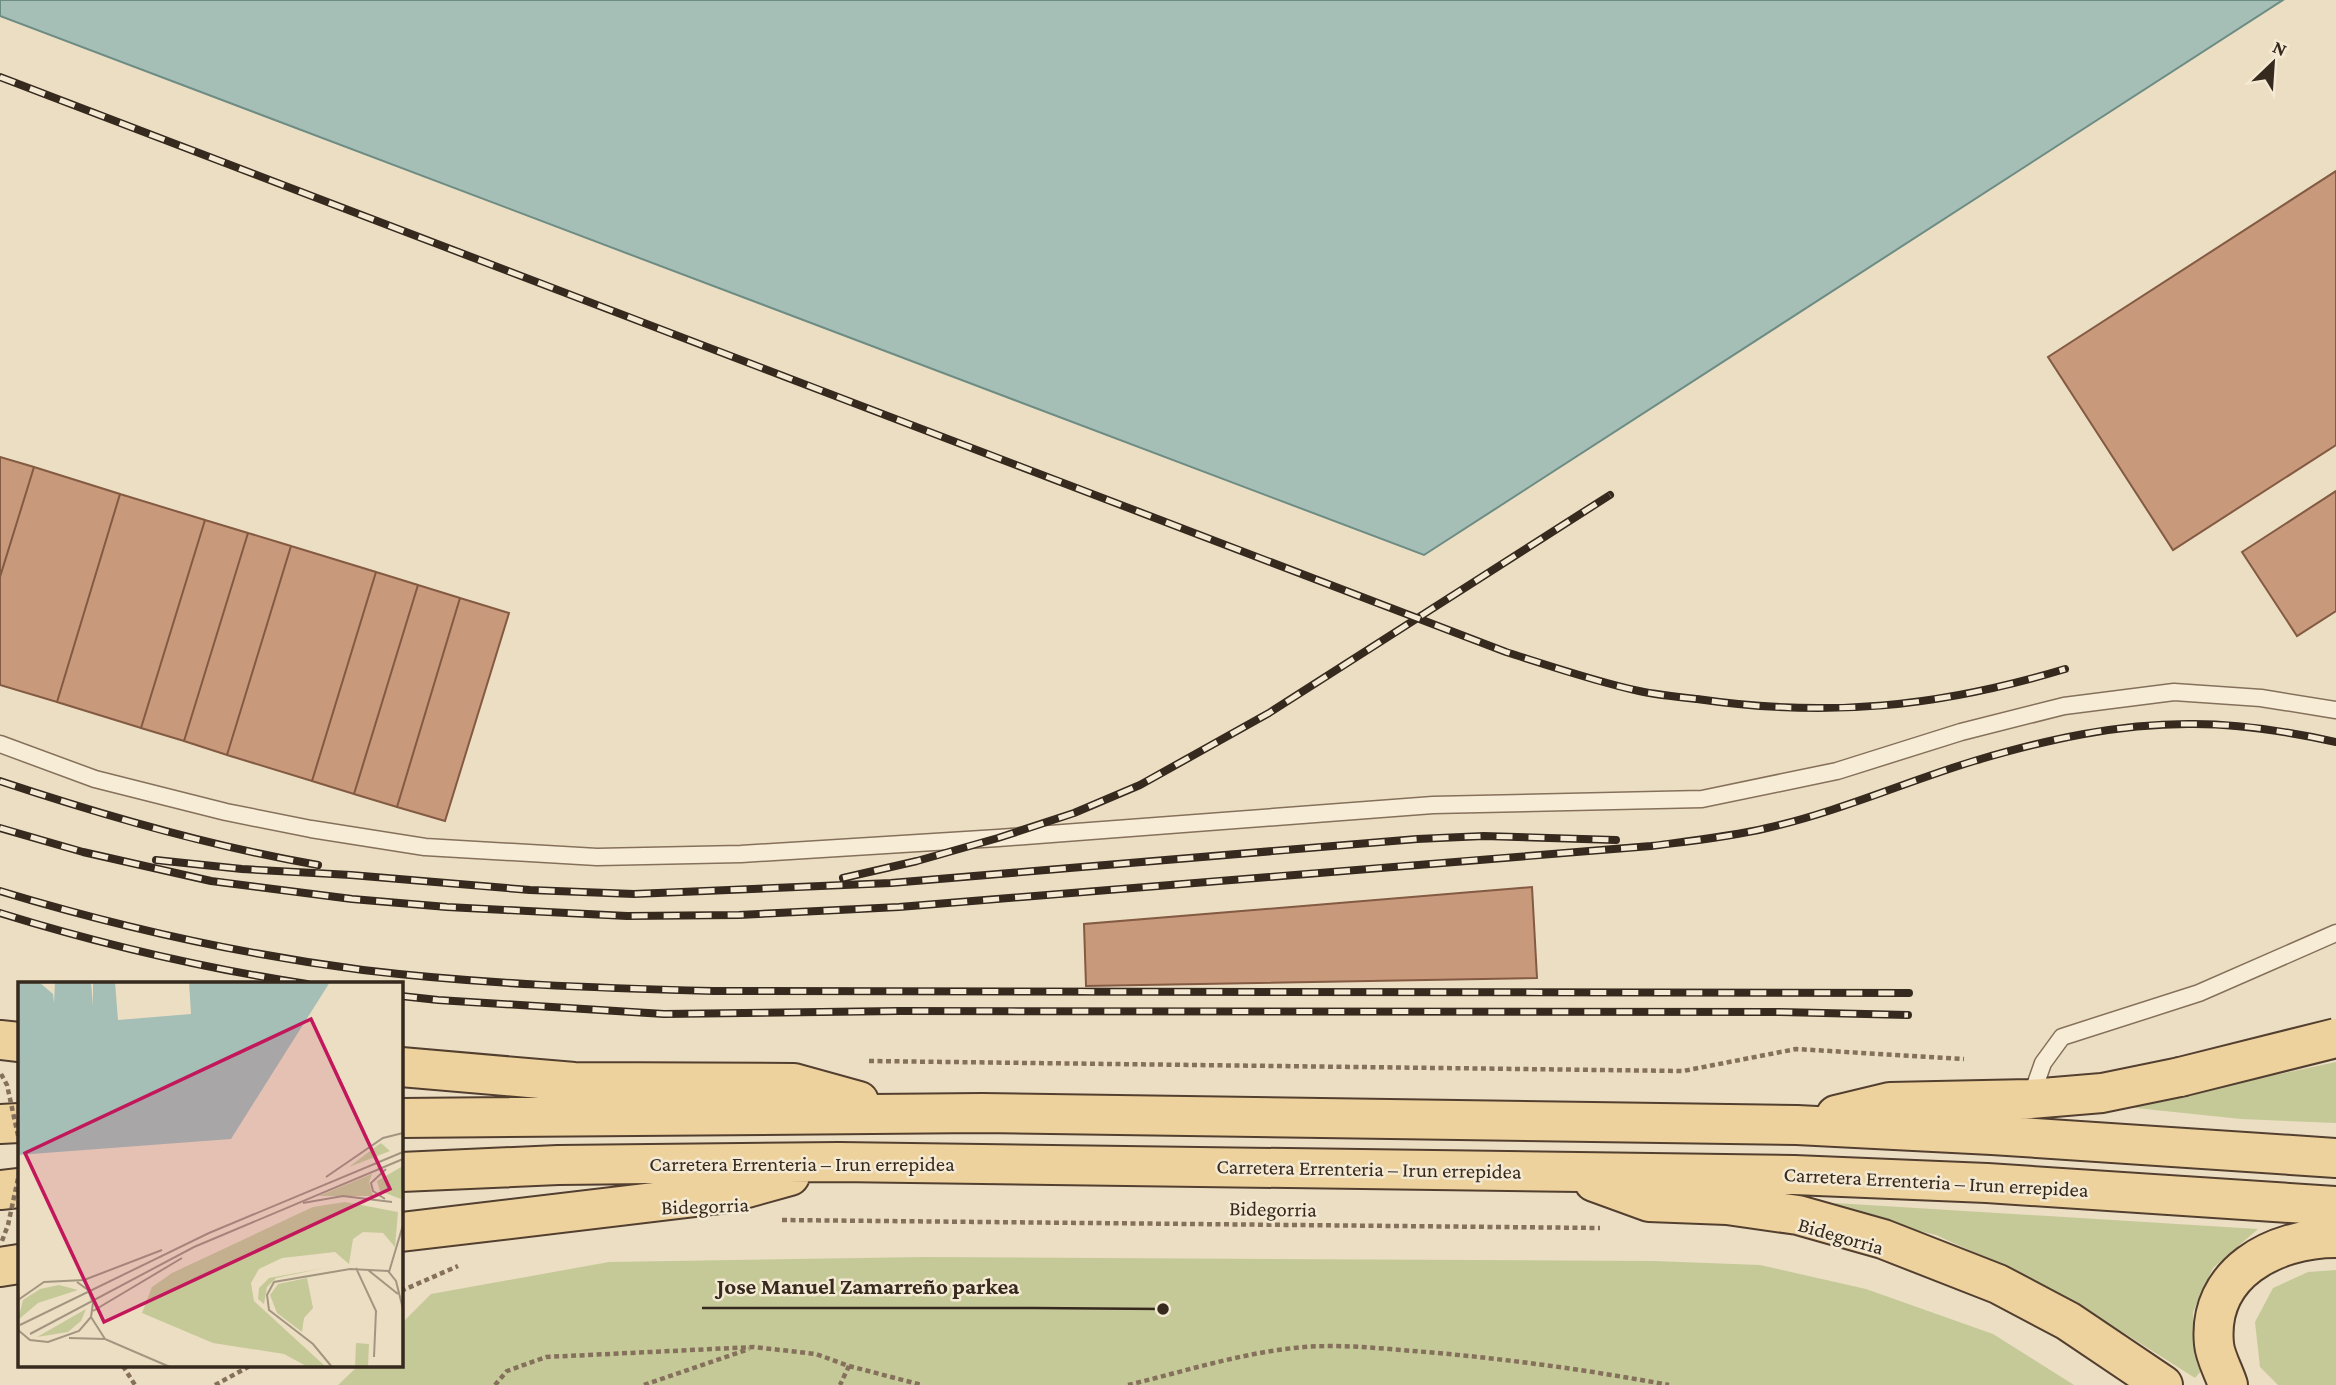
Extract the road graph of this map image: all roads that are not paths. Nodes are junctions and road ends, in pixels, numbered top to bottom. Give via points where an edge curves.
1 (2336, 710) edge
2 (0, 744) edge
3 (2336, 933) edge
4 (2336, 1038) edge
5 (402, 1067) edge
6 (2030, 1099) junction
7 (901, 1113) junction
8 (402, 1118) edge
9 (0, 1124) edge
10 (18, 1124) edge
11 (1797, 1125) junction
12 (2336, 1158) edge
13 (839, 1162) junction
14 (402, 1172) edge
15 (1566, 1172) junction
16 (18, 1188) edge
17 (0, 1190) edge
18 (2336, 1206) edge
19 (402, 1232) edge
20 (2336, 1238) edge
21 (2163, 1385) edge
22 (2228, 1385) edge

1 - 2 lane via 2261,698 2174,692 2064,706 1838,771 1702,799 1433,805 984,839 740,854 597,857 425,847 311,829 94,779
3 - 6 lane via 2199,993 2063,1037 2043,1063
4 - 6 main road, bridge via 2102,1093
5 - 7 main road via 573,1082 794,1083
6 - 11 main road via 1890,1102
7 - 8 main road
7 - 11 main road
9 - 10 main road
11 - 12 main road
13 - 14 main road, Carretera Errenteria – Irun errepidea
13 - 15 main road, Carretera Errenteria – Irun errepidea
13 - 19 main road via 729,1193
15 - 18 main road, Carretera Errenteria – Irun errepidea via 1973,1182
15 - 21 main road via 1649,1202 1727,1205 1798,1215 1884,1239 1998,1284 2068,1321
16 - 17 main road
20 - 22 main road via 2281,1245 2246,1265 2227,1287 2216,1315 2214,1345

